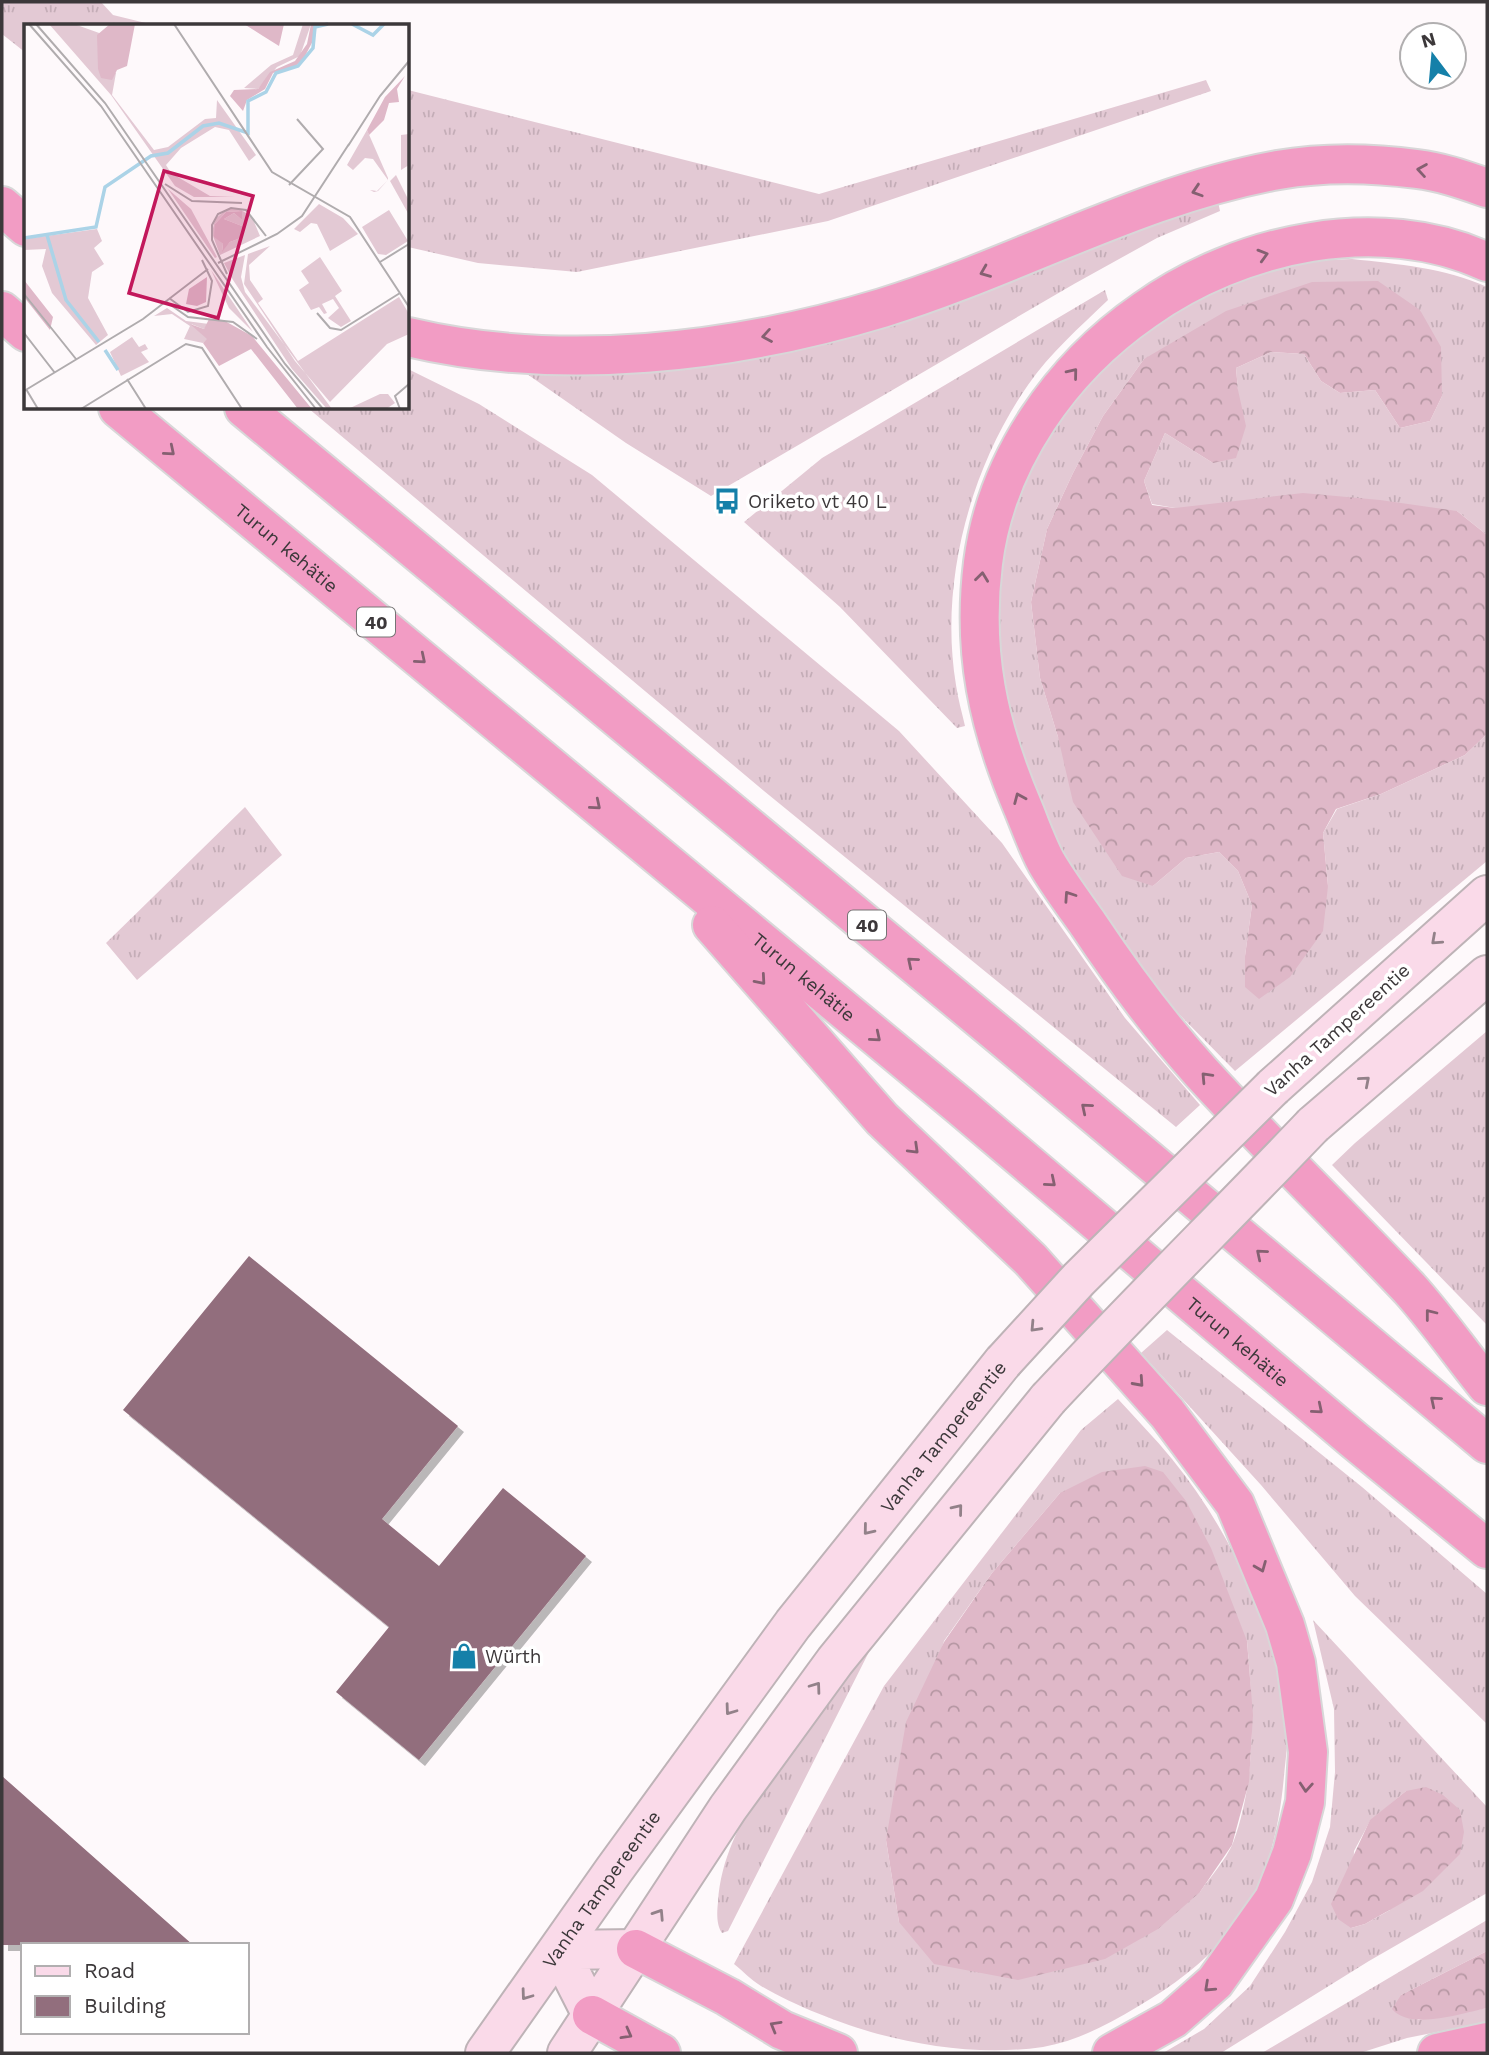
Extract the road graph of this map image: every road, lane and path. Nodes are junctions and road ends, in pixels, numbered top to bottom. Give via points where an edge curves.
1 (2, 182) edge
2 (1487, 188) edge
3 (24, 191) edge
4 (2, 206) edge
5 (24, 225) edge
6 (1487, 262) edge
7 (2, 312) edge
8 (24, 330) edge
9 (410, 337) edge
10 (120, 410) edge
11 (246, 410) edge
12 (635, 837) junction
13 (1487, 895) edge
14 (1487, 975) edge
15 (1487, 1387) edge
16 (1487, 1444) edge
17 (1487, 1549) edge
18 (636, 1949) junction
19 (559, 1950) junction
20 (592, 2015) junction
21 (1487, 2042) edge
22 (485, 2053) edge
23 (567, 2053) edge
24 (661, 2053) edge
25 (838, 2053) edge
26 (1112, 2053) edge
27 (1437, 2053) edge

1 - 3 highway
2 -> 9 highway via 1417,169 1351,164 1279,170 1153,206 882,308 721,344 524,355
4 - 5 highway
15 -> 6 highway via 1412,1292 1198,1069 1123,976 1046,861 1007,771 989,707 978,631 991,515 1002,488 1028,434 1057,393 1119,328 1196,279 1307,243 1402,240 1436,244
7 - 8 highway
10 -> 12 highway, Turun kehätie / 40
16 -> 11 highway, 40
12 -> 17 highway, Turun kehätie / 40
12 -> 26 highway via 882,1119 1030,1259 1167,1413 1235,1504 1285,1625 1296,1663 1308,1752 1304,1802 1292,1853 1274,1899 1215,1982 1173,2019
13 -> 19 main road, Vanha Tampereentie, bridge via 1273,1087 1079,1279 1003,1362 793,1624
18 -> 14 main road, bridge via 728,1808 835,1661 1048,1399 1313,1125
18 - 19 main road
18 - 20 main road
25 -> 18 highway via 782,2030
19 - 20 main road
19 -> 22 main road, Vanha Tampereentie
20 - 23 main road
20 -> 24 highway
21 - 27 highway

